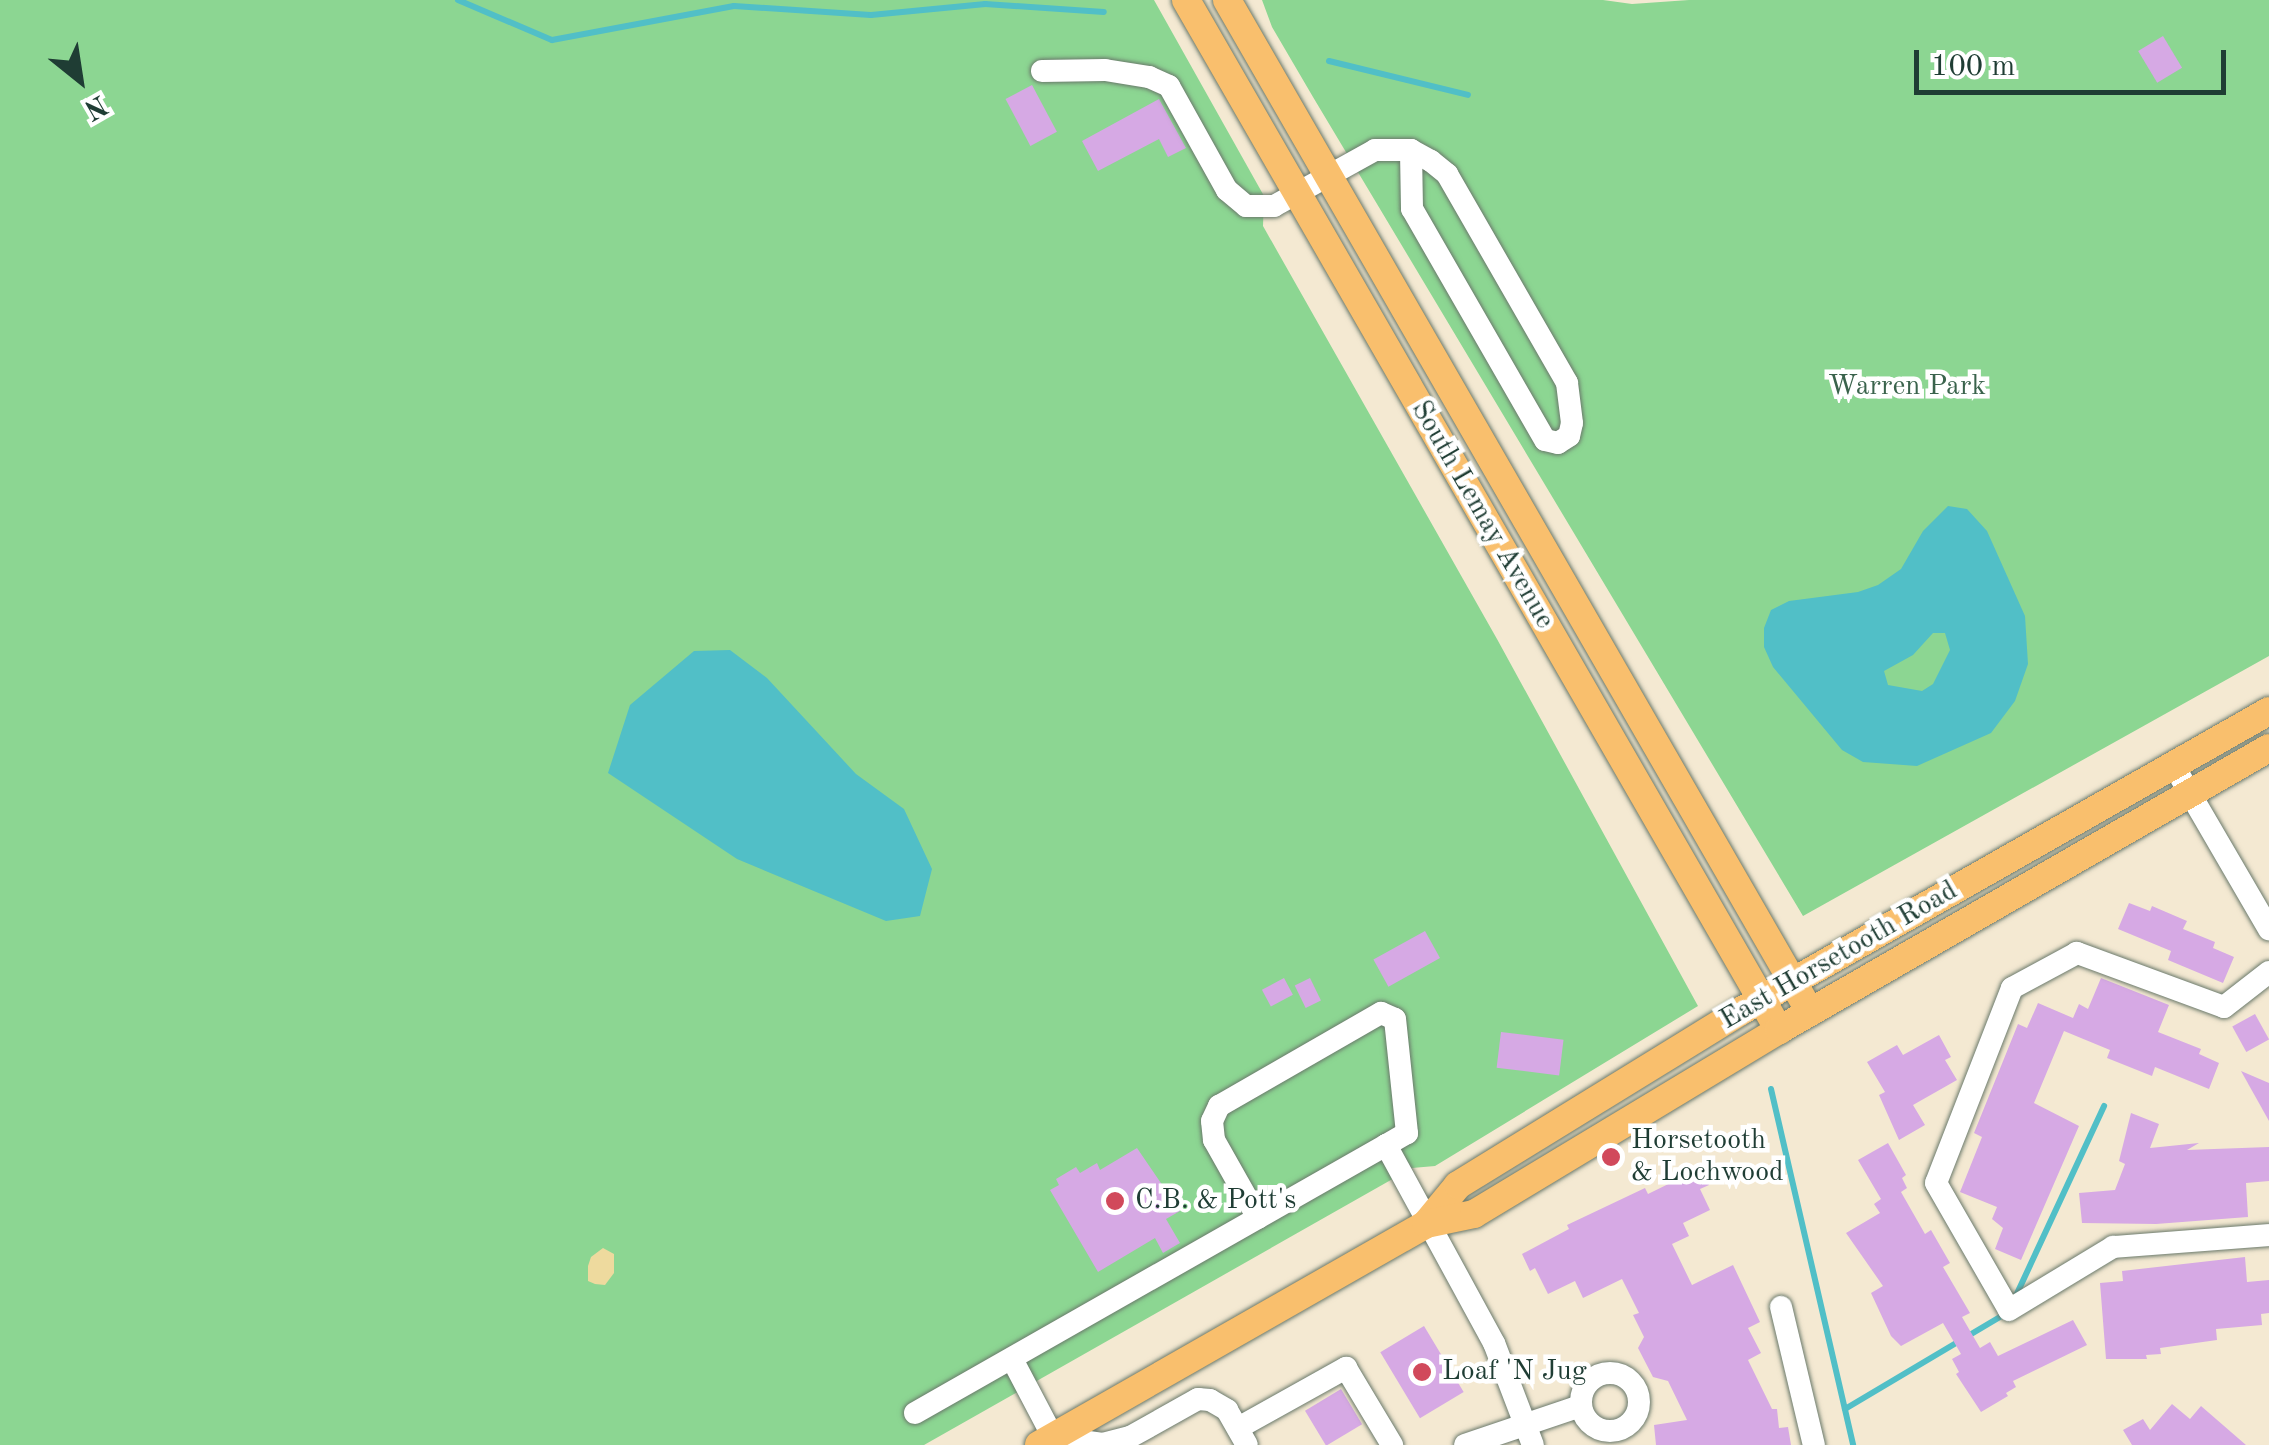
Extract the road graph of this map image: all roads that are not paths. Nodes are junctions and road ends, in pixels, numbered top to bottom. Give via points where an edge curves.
1 (1186, 0) edge
2 (1227, 0) edge
3 (1042, 71) dead end
4 (1411, 150) junction
5 (1332, 176) junction
6 (1298, 196) junction
7 (2269, 711) edge
8 (2269, 748) edge
9 (2174, 766) junction
10 (2190, 793) junction
11 (2269, 929) edge
12 (2269, 972) edge
13 (1792, 982) junction
14 (1760, 999) junction
15 (1810, 1012) junction
16 (1778, 1030) junction
17 (1386, 1145) junction
18 (1258, 1218) junction
19 (1426, 1224) junction
20 (2269, 1236) edge
21 (1782, 1307) dead end
22 (1012, 1359) junction
23 (1580, 1406) junction
24 (916, 1413) dead end
25 (1531, 1435) edge
26 (1243, 1436) edge
27 (1616, 1438) edge
28 (1046, 1441) edge
29 (1392, 1445) edge
30 (1465, 1445) edge
31 (1814, 1445) edge

1 - 6 main road, South Lemay Avenue
2 - 5 main road, South Lemay Avenue
3 - 6 street via 1104,70 1160,82 1180,101 1234,199 1256,208
4 - 4 street via 1412,209 1545,440 1558,443 1572,423 1567,383 1447,174
4 - 5 street via 1375,150
5 - 6 street
5 - 13 main road, South Lemay Avenue
6 - 14 main road, South Lemay Avenue
7 - 9 main road, East Horsetooth Road
8 - 10 main road, East Horsetooth Road
9 - 10 street
9 - 13 main road, East Horsetooth Road
10 - 11 street
10 - 15 main road, East Horsetooth Road
12 - 20 street via 2224,1007 2076,952 2012,988 1936,1183 2008,1310 2113,1247
13 - 14 main road, East Horsetooth Road
13 - 15 main road, South Lemay Avenue
14 - 16 main road, South Lemay Avenue
14 - 19 main road, East Horsetooth Road via 1458,1184
15 - 16 main road, East Horsetooth Road
16 - 19 main road, East Horsetooth Road via 1474,1214
17 - 18 street
17 - 18 street via 1407,1133 1395,1018 1381,1014 1219,1106 1214,1140
17 - 19 street
18 - 22 street
19 - 25 street via 1494,1344
19 - 28 main road, East Horsetooth Road
21 - 31 street
22 - 24 street
22 - 28 street
23 - 25 street
23 - 27 street via 1596,1428
23 - 27 street via 1590,1380 1608,1372 1627,1378 1639,1403
25 - 30 street
26 - 28 street via 1227,1410 1198,1400 1103,1444
26 - 29 street via 1346,1368

